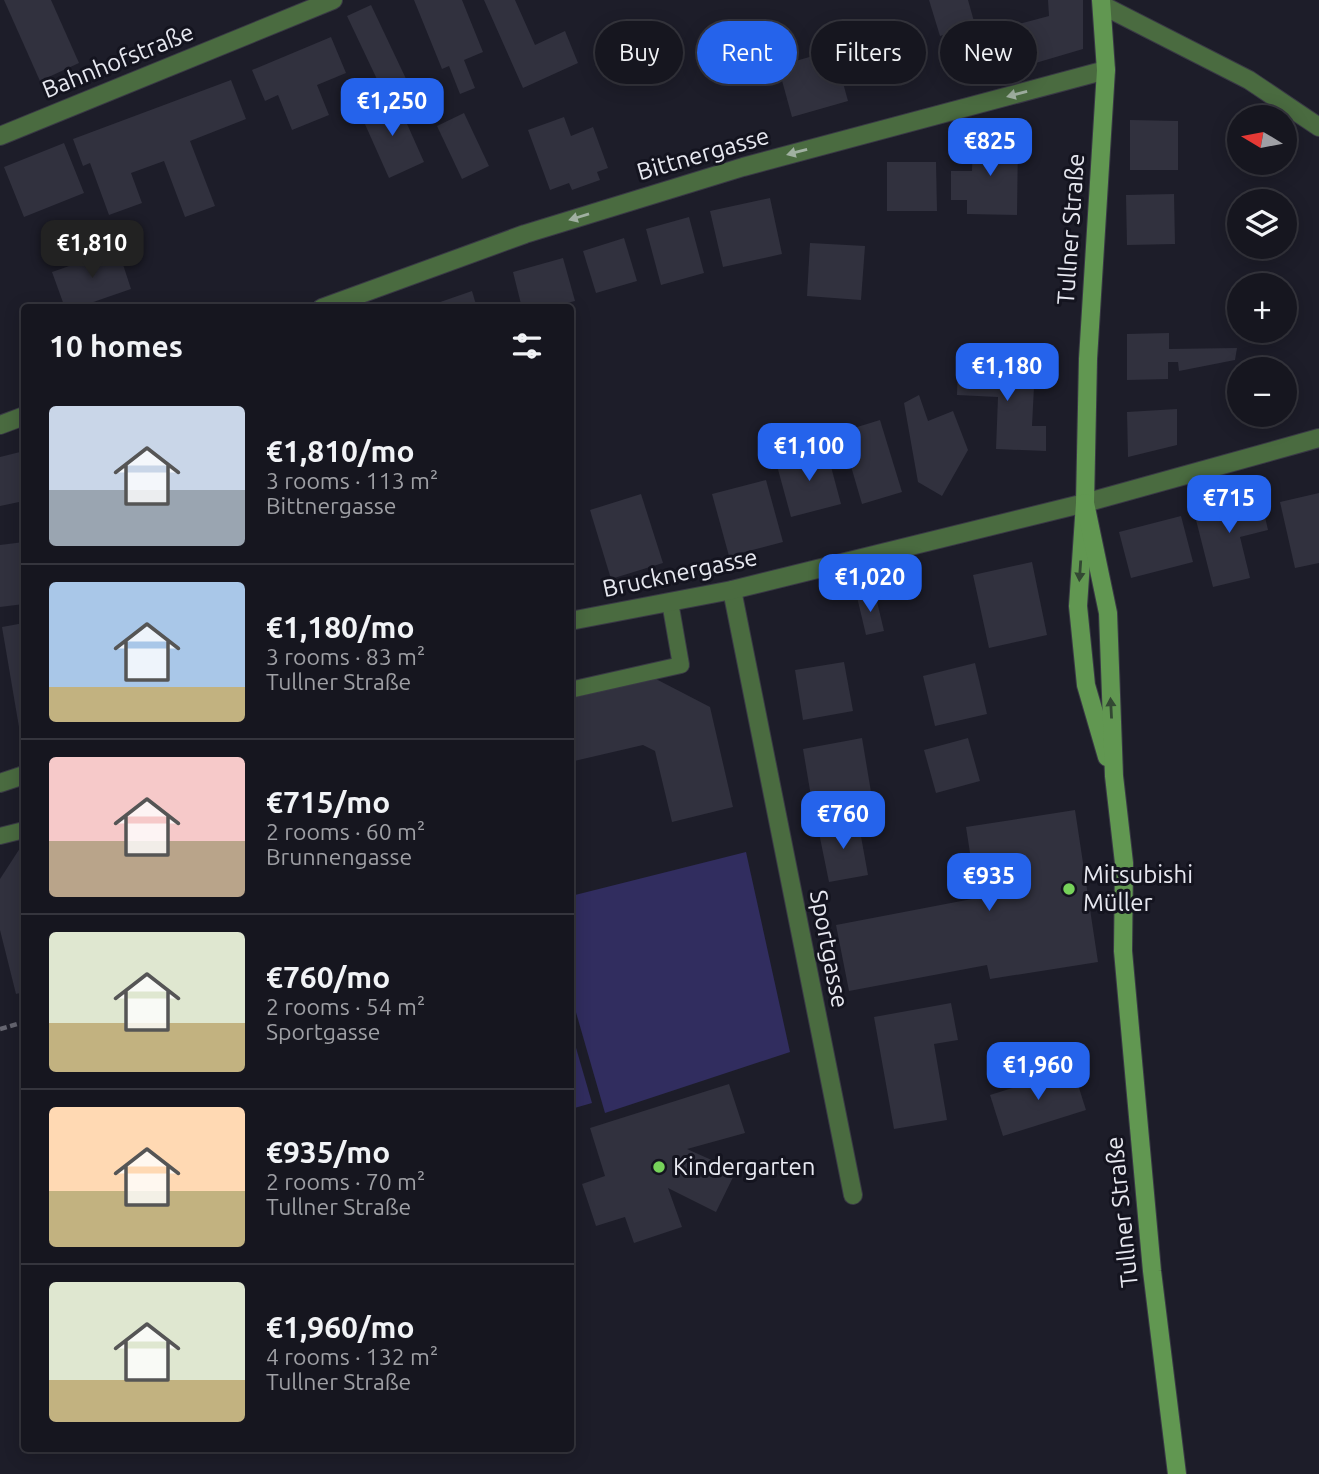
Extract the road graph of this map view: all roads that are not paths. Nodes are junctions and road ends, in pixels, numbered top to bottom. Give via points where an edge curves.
1 (333, 0) edge
2 (1102, 2) edge
3 (1106, 70) junction
4 (1319, 127) edge
5 (0, 136) edge
6 (333, 304) edge
7 (21, 417) edge
8 (0, 425) edge
9 (1319, 438) edge
10 (1085, 503) junction
11 (732, 590) junction
12 (670, 602) junction
13 (574, 620) edge
14 (574, 689) edge
15 (21, 776) edge
16 (1114, 776) junction
17 (0, 783) edge
18 (21, 831) edge
19 (0, 836) edge
20 (853, 1195) dead end
21 (1177, 1474) edge

1 - 5 street, Bahnhofstraße
2 - 3 main road, Tullner Straße
2 - 4 street via 1249,80
3 -> 6 street, Bittnergasse via 730,170 525,234
3 - 10 main road, Tullner Straße via 1088,359
7 - 8 street
9 - 10 street, Brucknergasse
10 - 11 street, Brucknergasse
16 -> 10 main road, Tullner Straße via 1108,613
10 -> 16 main road, Tullner Straße via 1077,606 1093,714
11 - 12 street, Brucknergasse
11 - 20 street, Sportgasse
12 - 13 street, Brucknergasse
12 - 14 lane via 681,665
15 - 17 street
16 - 21 main road, Tullner Straße via 1124,863 1123,951 1132,1060
18 - 19 lane

